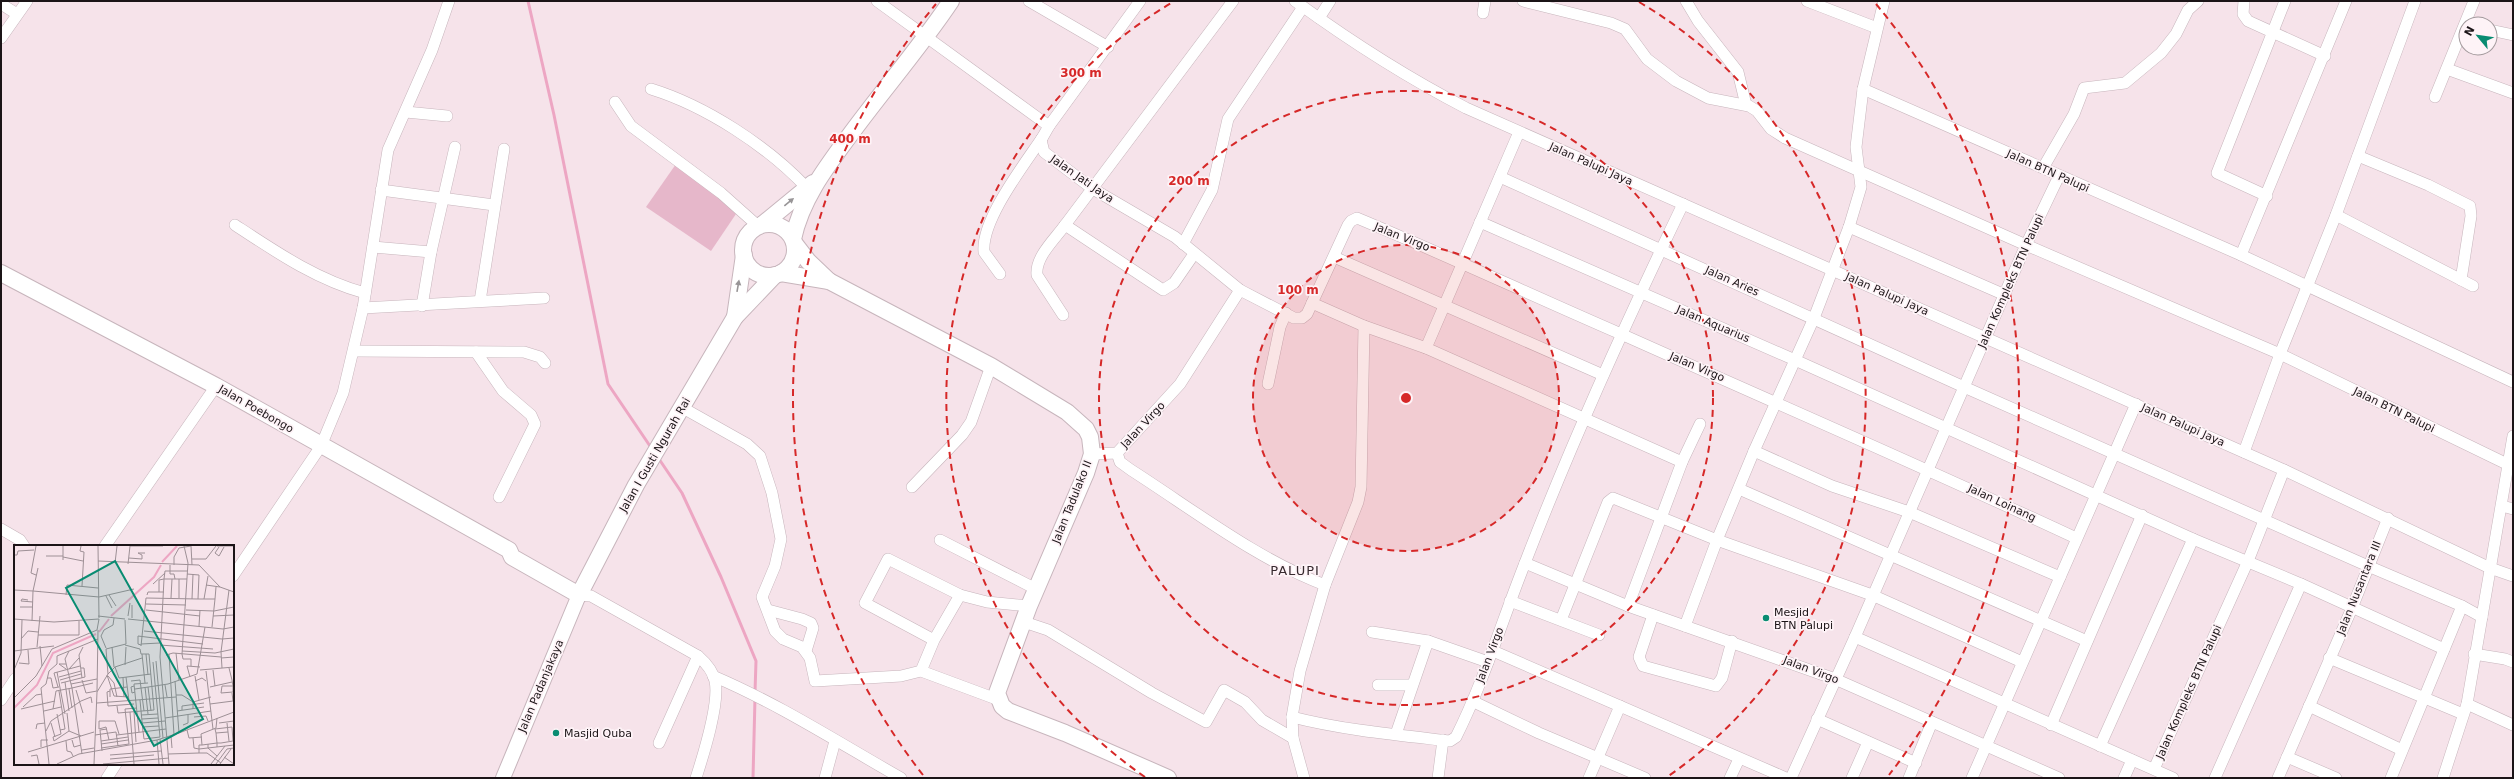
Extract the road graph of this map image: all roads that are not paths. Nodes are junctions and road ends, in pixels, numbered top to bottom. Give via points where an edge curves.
1 (27, 1) edge
2 (449, 1) edge
3 (877, 1) edge
4 (951, 1) edge
5 (1029, 1) edge
6 (1140, 1) edge
7 (1232, 1) edge
8 (1330, 1) edge
9 (1485, 1) edge
10 (1523, 1) edge
11 (1686, 1) edge
12 (1807, 1) edge
13 (1884, 1) edge
14 (2198, 1) edge
15 (2244, 1) edge
16 (2285, 1) edge
17 (2346, 1) edge
18 (2415, 1) edge
19 (2474, 1) edge
20 (1, 4) edge
21 (1299, 4) edge
22 (1483, 13) dead end
23 (17, 14) junction
24 (2469, 16) edge
25 (1319, 18) junction
26 (1877, 28) junction
27 (2498, 32) edge
28 (2272, 34) junction
29 (2513, 35) edge
30 (926, 37) junction
31 (1, 38) edge
32 (2458, 43) edge
33 (1108, 47) junction
34 (2325, 56) junction
35 (2447, 69) junction
36 (651, 89) dead end
37 (1863, 89) junction
38 (2513, 93) edge
39 (2435, 97) dead end
40 (615, 102) dead end
41 (1746, 105) junction
42 (406, 112) junction
43 (447, 116) dead end
44 (1049, 126) junction
45 (1519, 132) junction
46 (1042, 137) junction
47 (455, 147) dead end
48 (504, 149) dead end
49 (2358, 156) junction
50 (2042, 168) junction
51 (1859, 170) junction
52 (2059, 176) junction
53 (1500, 177) junction
54 (811, 184) junction
55 (1093, 189) junction
56 (381, 190) junction
57 (2267, 196) junction
58 (443, 198) junction
59 (1683, 204) junction
60 (494, 205) junction
61 (2336, 215) junction
62 (1480, 222) junction
63 (235, 225) dead end
64 (761, 225) junction
65 (1065, 225) junction
66 (1849, 228) junction
67 (794, 242) junction
68 (1183, 244) junction
69 (2026, 245) junction
70 (373, 247) junction
71 (1660, 250) junction
72 (431, 252) junction
73 (1194, 254) junction
74 (744, 255) junction
75 (2241, 255) junction
76 (1334, 257) junction
77 (1463, 262) junction
78 (1832, 269) junction
79 (1, 273) edge
80 (778, 274) junction
81 (1000, 274) dead end
82 (2461, 280) junction
83 (829, 281) junction
84 (2472, 286) dead end
85 (2308, 287) junction
86 (1240, 290) junction
87 (365, 293) junction
88 (1641, 293) junction
89 (2004, 295) junction
90 (544, 298) dead end
91 (480, 301) junction
92 (1312, 303) junction
93 (1444, 304) junction
94 (422, 306) junction
95 (363, 308) junction
96 (1286, 313) junction
97 (1063, 315) dead end
98 (735, 317) junction
99 (1814, 318) junction
100 (1364, 326) junction
101 (1620, 334) junction
102 (1986, 338) junction
103 (1426, 348) junction
104 (354, 350) junction
105 (476, 352) junction
106 (2280, 354) junction
107 (1795, 360) junction
108 (545, 363) dead end
109 (991, 366) junction
110 (1603, 375) junction
111 (2513, 382) edge
112 (1268, 384) dead end
113 (216, 386) junction
114 (1964, 387) junction
115 (1777, 402) junction
116 (2136, 404) junction
117 (683, 408) junction
118 (1585, 417) junction
119 (1700, 424) dead end
120 (1945, 428) junction
121 (2513, 436) edge
122 (321, 446) junction
123 (1754, 451) junction
124 (2114, 452) junction
125 (2244, 452) junction
126 (1117, 453) junction
127 (1092, 454) junction
128 (1682, 462) junction
129 (2509, 465) junction
130 (1928, 469) junction
131 (2284, 470) junction
132 (912, 487) dead end
133 (1738, 489) junction
134 (2096, 495) junction
135 (499, 497) dead end
136 (2508, 507) edge
137 (1909, 512) junction
138 (2142, 515) junction
139 (1661, 517) junction
140 (2388, 518) junction
141 (2266, 520) junction
142 (1, 529) edge
143 (2076, 538) junction
144 (2192, 539) junction
145 (940, 540) dead end
146 (1717, 540) junction
147 (23, 545) edge
148 (106, 545) edge
149 (1890, 554) junction
150 (2248, 561) junction
151 (1525, 563) junction
152 (2368, 566) junction
153 (2490, 568) junction
154 (234, 575) edge
155 (2513, 576) edge
156 (2060, 577) junction
157 (2301, 584) junction
158 (1325, 585) junction
159 (1575, 585) junction
160 (1036, 589) junction
161 (584, 593) junction
162 (960, 595) junction
163 (1872, 595) junction
164 (1510, 601) junction
165 (1029, 606) junction
166 (1628, 606) junction
167 (2462, 606) junction
168 (2352, 608) junction
169 (768, 610) junction
170 (1653, 615) junction
171 (2482, 617) junction
172 (1561, 620) junction
173 (1024, 622) junction
174 (2041, 622) junction
175 (1685, 626) junction
176 (1372, 632) dead end
177 (1599, 635) dead end
178 (1855, 638) junction
179 (934, 640) junction
180 (2087, 640) junction
181 (1428, 641) junction
182 (1732, 641) junction
183 (2444, 649) junction
184 (806, 651) junction
185 (1493, 651) junction
186 (2474, 654) junction
187 (698, 656) junction
188 (2330, 658) junction
189 (2510, 658) edge
190 (1488, 662) junction
191 (2022, 662) junction
192 (921, 671) junction
193 (714, 676) junction
194 (1835, 679) junction
195 (14, 680) edge
196 (1378, 684) dead end
197 (1412, 686) junction
198 (2424, 698) junction
199 (1, 700) edge
200 (999, 700) junction
201 (1472, 701) junction
202 (2004, 703) junction
203 (1620, 706) junction
204 (2309, 706) junction
205 (2465, 709) junction
206 (1292, 717) junction
207 (1817, 719) junction
208 (1932, 722) junction
209 (2051, 724) junction
210 (2513, 725) edge
211 (1396, 734) junction
212 (1293, 738) junction
213 (1443, 740) junction
214 (835, 741) junction
215 (1868, 742) junction
216 (659, 743) dead end
217 (1986, 746) junction
218 (2100, 746) junction
219 (2402, 750) junction
220 (1598, 757) junction
221 (2287, 757) junction
222 (1739, 759) junction
223 (2132, 760) junction
224 (1916, 763) junction
225 (115, 765) edge
226 (2154, 769) junction
227 (108, 778) edge
228 (503, 778) edge
229 (696, 778) edge
230 (825, 778) edge
231 (901, 778) edge
232 (1168, 778) edge
233 (1304, 778) edge
234 (1438, 778) edge
235 (1589, 778) edge
236 (1645, 778) edge
237 (1730, 778) edge
238 (1786, 778) edge
239 (1791, 778) edge
240 (1852, 778) edge
241 (1909, 778) edge
242 (1972, 778) edge
243 (2059, 778) edge
244 (2124, 778) edge
245 (2173, 778) edge
246 (2215, 778) edge
247 (2278, 778) edge
248 (2336, 778) edge
249 (2390, 778) edge
250 (2443, 778) edge

1 - 23 street
2 - 42 street
3 - 30 street
4 - 30 main road
5 - 33 street
6 - 33 street
7 - 55 street
8 - 25 street
9 - 22 street
10 - 41 street via 1611,23 1625,29 1647,59 1676,81 1708,98
11 - 41 street via 1698,21 1730,58 1738,72
12 - 26 street
13 - 26 street
14 - 50 street via 2188,10 2176,34 2161,53 2125,82 2084,88 2074,114
15 - 28 street via 2243,14 2248,21
16 - 28 street
17 - 34 street
18 - 49 street
19 - 24 street
20 - 23 street
21 - 25 street, Jalan Palupi Jaya
21 - 68 street via 1228,119 1212,190
23 - 31 street
25 - 45 street, Jalan Palupi Jaya via 1417,82
26 - 37 street
27 - 29 street
28 - 34 street
28 - 57 street via 2217,173
30 - 44 street
30 - 54 main road
32 - 35 street
33 - 44 street
34 - 57 street
35 - 38 street
35 - 39 street
36 - 54 street via 687,103 746,137
37 - 50 street, Jalan BTN Palupi
37 - 51 street via 1856,147
40 - 64 street via 632,126
41 - 51 street, Jalan BTN Palupi via 1757,111 1776,133
42 - 43 street
42 - 56 street via 388,150
44 - 46 street
45 - 53 street
45 - 59 street, Jalan Palupi Jaya
46 - 55 street, Jalan Jati Jaya via 1041,146 1044,152
46 - 81 street via 1004,195 987,232 984,252
47 - 58 street
48 - 60 street
49 - 61 street
49 - 82 street via 2428,185 2470,206 2471,216
50 - 52 street, Jalan BTN Palupi
51 - 66 street via 1861,187
51 - 69 street, Jalan BTN Palupi
52 - 69 street, Jalan Kompleks BTN Palupi
52 - 75 street, Jalan BTN Palupi
53 - 62 street
53 - 71 street, Jalan Aries
64 -> 54 main road
54 - 67 main road via 797,220
55 - 65 street
55 - 68 street, Jalan Jati Jaya
56 - 58 street
56 - 70 street
57 - 75 street
58 - 60 street
58 - 72 street
59 - 71 street, Jalan Virgo
59 - 78 street, Jalan Palupi Jaya
60 - 91 street
61 - 82 street
61 - 85 street
62 - 77 street
62 - 88 street, Jalan Aquarius
63 - 87 street via 318,276
64 - 67 main road via 778,225 784,228
64 - 74 main road via 746,239
65 - 73 street via 1163,290 1174,283
65 - 97 street via 1040,258 1036,268 1037,275
66 - 78 street
66 - 89 street
67 - 80 main road via 795,251 791,264
67 - 83 main road via 808,261
68 - 73 street, Jalan Jati Jaya
69 - 89 street, Jalan Kompleks BTN Palupi
69 - 106 street, Jalan BTN Palupi
70 - 72 street
70 - 87 street
71 - 88 street, Jalan Virgo
71 - 99 street, Jalan Aries
72 - 94 street
73 - 86 street, Jalan Jati Jaya
74 - 80 main road via 752,269 763,274
98 -> 74 main road, Jalan I Gusti Ngurah Rai
75 - 85 street, Jalan BTN Palupi
76 - 77 street, Jalan Virgo via 1348,225 1357,218
76 - 92 street, Jalan Virgo
76 - 93 street
77 - 93 street
77 - 101 street, Jalan Virgo
78 - 99 street
78 - 102 street, Jalan Palupi Jaya
79 - 113 main road, Jalan Poebongo
80 - 83 main road, Jalan Tadulako II
80 - 98 main road, Jalan I Gusti Ngurah Rai
82 - 84 street
83 - 109 main road, Jalan Tadulako II
85 - 106 street
85 - 111 street, Jalan BTN Palupi
86 - 96 street, Jalan Virgo
86 - 126 street, Jalan Virgo via 1180,384
87 - 95 street
88 - 101 street, Jalan Virgo
88 - 107 street, Jalan Aquarius
89 - 102 street, Jalan Kompleks BTN Palupi
90 - 91 street
91 - 94 street
92 - 96 street, Jalan Virgo via 1302,318 1298,319
92 - 100 street
93 - 103 street
93 - 110 street
94 - 95 street
95 - 104 street
96 - 112 street via 1280,327
98 - 117 main road, Jalan I Gusti Ngurah Rai
99 - 107 street
99 - 114 street, Jalan Aries
100 - 103 street
100 - 158 street via 1361,487 1355,512
101 - 110 street, Jalan Virgo
101 - 115 street, Jalan Virgo
102 - 114 street, Jalan Kompleks BTN Palupi
102 - 116 street, Jalan Palupi Jaya
103 - 118 street
104 - 105 street
104 - 122 street via 343,393
105 - 108 street via 524,352 540,357
105 - 135 street via 503,391 531,415 535,424
106 - 125 street
106 - 129 street, Jalan BTN Palupi
107 - 115 street
107 - 120 street, Jalan Aquarius
109 - 127 main road, Jalan Tadulako II via 1079,421 1090,437
109 - 132 street via 971,422 962,436
110 - 118 street, Jalan Virgo
113 - 122 main road, Jalan Poebongo
113 - 148 street
114 - 120 street, Jalan Kompleks BTN Palupi
114 - 124 street
115 - 123 street
115 - 130 street, Jalan Virgo
116 - 124 street
116 - 125 street, Jalan Palupi Jaya
117 - 161 main road, Jalan I Gusti Ngurah Rai via 636,485
117 - 169 street via 747,444 760,456 772,492 781,539 775,566 762,597
118 - 128 street
118 - 151 street, Jalan Virgo
119 - 128 street
120 - 130 street, Jalan Kompleks BTN Palupi
120 - 134 street
121 - 129 street
122 - 154 street
122 - 161 main road, Jalan Poebongo via 508,550 512,557
123 - 133 street
123 - 137 street via 1832,486
124 - 134 street
124 - 141 street
125 - 131 street, Jalan Palupi Jaya
126 - 127 street, Jalan Virgo
126 - 158 street via 1120,462 1251,548 1290,571
127 - 160 main road, Jalan Tadulako II
128 - 139 street
129 - 136 street
130 - 137 street, Jalan Kompleks BTN Palupi
130 - 143 street, Jalan Loinang
131 - 140 street, Jalan Palupi Jaya
131 - 141 street, Jalan Kompleks BTN Palupi
133 - 146 street
133 - 149 street
134 - 138 street
134 - 143 street
136 - 153 street
137 - 149 street, Jalan Kompleks BTN Palupi
137 - 156 street
138 - 144 street
138 - 180 street
139 - 146 street
139 - 159 street via 1613,498 1609,499
139 - 166 street
140 - 152 street, Jalan Nusantara III
140 - 153 street, Jalan Palupi Jaya
141 - 150 street, Jalan Kompleks BTN Palupi
141 - 152 street
142 - 147 street via 20,540
143 - 156 street
144 - 150 street
144 - 218 street
145 - 160 street
146 - 163 street
146 - 175 street
149 - 163 street, Jalan Kompleks BTN Palupi
149 - 174 street
150 - 157 street
150 - 226 street, Jalan Kompleks BTN Palupi
151 - 159 street, Jalan Virgo
151 - 164 street, Jalan Virgo
152 - 167 street
152 - 168 street, Jalan Nusantara III
153 - 155 street, Jalan Palupi Jaya
153 - 171 street
156 - 174 street
157 - 168 street
157 - 246 street
158 - 206 street via 1300,671
159 - 166 street, Jalan Virgo
159 - 172 street
160 - 165 main road, Jalan Tadulako II
161 - 187 street
161 - 228 street, Jalan Padanjakaya
162 - 165 street via 987,602
162 - 179 street
162 - 179 street via 887,560 865,603
163 - 178 street, Jalan Kompleks BTN Palupi
163 - 191 street
164 - 172 street
164 - 185 street, Jalan Virgo
165 - 173 main road, Jalan Tadulako II
166 - 170 street, Jalan Virgo
167 - 171 street
167 - 183 street
168 - 183 street
168 - 188 street, Jalan Nusantara III
169 - 184 street via 775,631
169 - 184 street via 811,623 813,628
170 - 175 street, Jalan Virgo
170 - 182 street via 1639,658 1643,666 1716,686 1722,678
171 - 186 street
172 - 177 street
173 - 200 main road, Jalan Tadulako II via 997,688
173 - 212 street via 1048,630 1152,693 1206,722 1224,690 1244,702 1262,720
174 - 180 street
174 - 191 street
175 - 182 street, Jalan Virgo
176 - 181 street
178 - 194 street, Jalan Kompleks BTN Palupi
178 - 202 street, Jalan Kompleks BTN Palupi
179 - 192 street
180 - 209 street
181 - 190 street
181 - 197 street
182 - 194 street, Jalan Virgo
183 - 198 street
184 - 192 street via 815,681 901,676
185 - 190 street, Jalan Virgo
185 - 203 street
186 - 189 street
186 - 205 street
187 - 193 street
187 - 216 street
188 - 198 street
188 - 204 street, Jalan Nusantara III
190 - 201 street, Jalan Virgo
191 - 202 street
192 - 200 street
193 - 214 street via 799,719
193 - 229 street via 715,696 708,738
194 - 207 street, Jalan Kompleks BTN Palupi
194 - 208 street, Jalan Virgo
195 - 199 street
196 - 197 street
197 - 211 street
198 - 205 street
198 - 219 street
200 - 232 main road via 1008,711
201 - 213 street, Jalan Virgo via 1456,737 1453,740
201 - 220 street via 1539,733
202 - 209 street, Jalan Kompleks BTN Palupi
202 - 217 street
203 - 220 street
203 - 222 street
204 - 219 street
204 - 221 street, Jalan Nusantara III
205 - 210 street
205 - 250 street
206 - 211 street via 1322,724
206 - 212 street
207 - 215 street
207 - 239 street, Jalan Kompleks BTN Palupi
208 - 217 street
208 - 224 street
209 - 218 street, Jalan Kompleks BTN Palupi
211 - 213 street
212 - 233 street
213 - 234 street
214 - 230 street
214 - 231 street
215 - 224 street
215 - 240 street
217 - 242 street
217 - 243 street
218 - 223 street, Jalan Kompleks BTN Palupi
219 - 249 street
220 - 235 street
220 - 236 street
221 - 247 street, Jalan Nusantara III
221 - 248 street
222 - 237 street
222 - 238 street
223 - 226 street, Jalan Kompleks BTN Palupi
223 - 244 street
224 - 241 street
225 - 227 street
226 - 245 street

